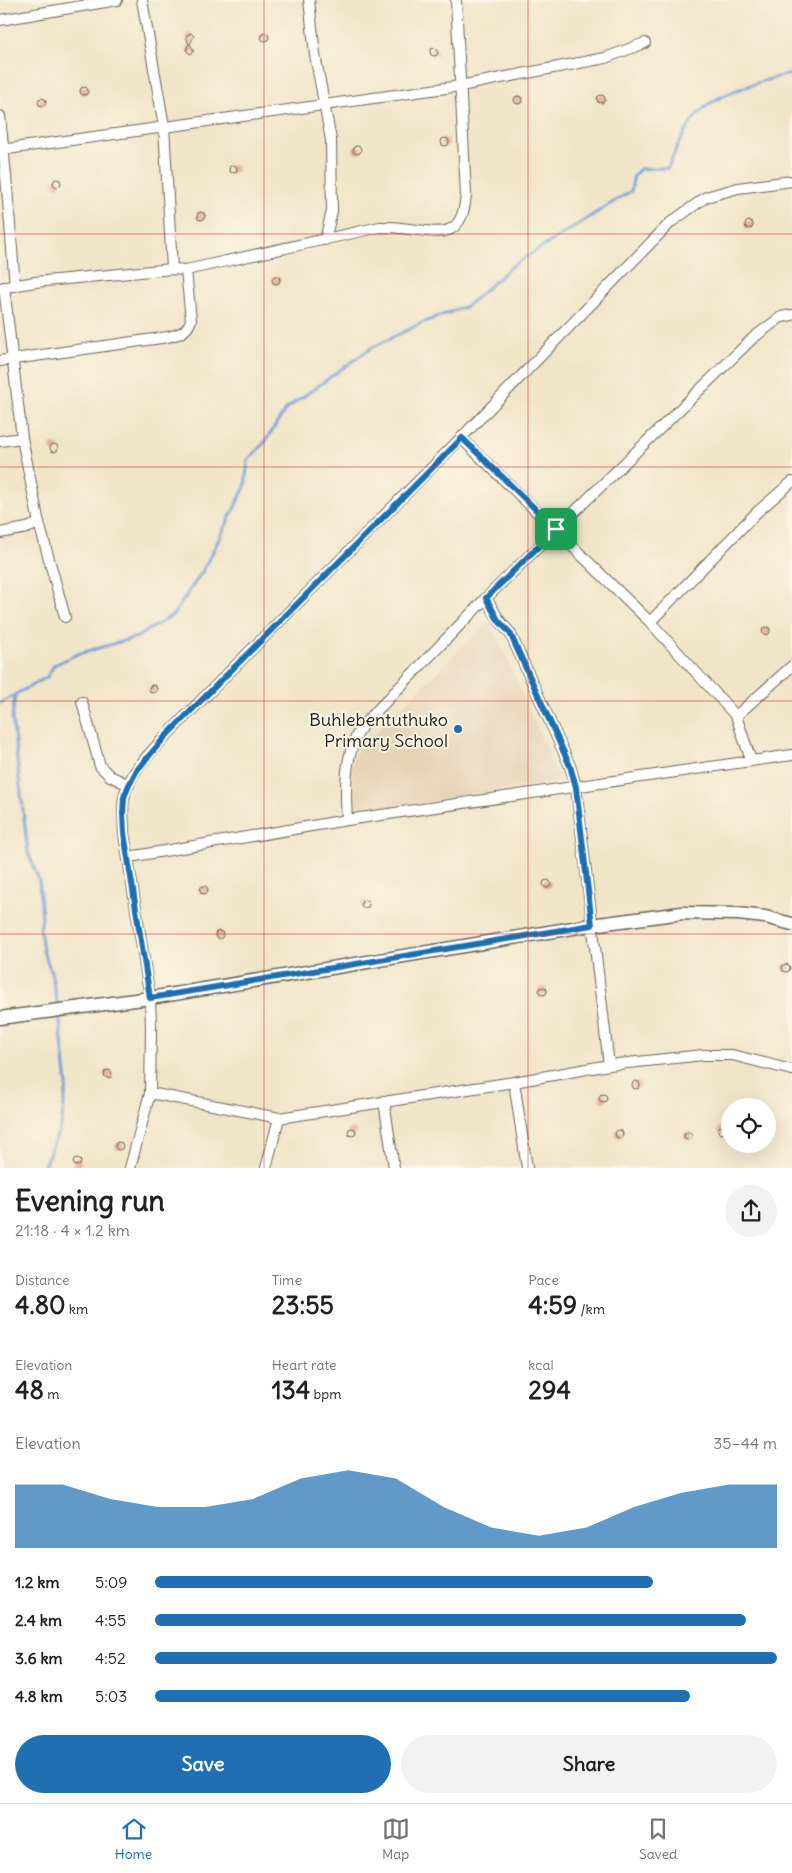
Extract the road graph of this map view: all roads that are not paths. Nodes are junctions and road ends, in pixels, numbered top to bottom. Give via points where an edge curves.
1 (117, 0) edge
2 (142, 0) edge
3 (309, 0) edge
4 (456, 0) edge
5 (0, 20) edge
6 (645, 43) dead end
7 (460, 86) junction
8 (325, 104) junction
9 (0, 116) edge
10 (164, 126) junction
11 (2, 150) edge
12 (792, 181) edge
13 (325, 240) junction
14 (172, 269) junction
15 (186, 270) junction
16 (6, 287) edge
17 (792, 315) edge
18 (12, 360) junction
19 (0, 361) edge
20 (22, 438) junction
21 (462, 438) junction
22 (0, 441) edge
23 (792, 482) edge
24 (39, 523) junction
25 (556, 529) junction
26 (0, 533) edge
27 (486, 598) junction
28 (65, 617) dead end
29 (650, 622) junction
30 (792, 666) edge
31 (82, 702) dead end
32 (736, 716) junction
33 (792, 755) edge
34 (751, 760) junction
35 (129, 785) junction
36 (576, 787) junction
37 (347, 820) junction
38 (129, 856) junction
39 (792, 924) edge
40 (592, 925) junction
41 (150, 998) junction
42 (0, 1018) edge
43 (609, 1065) junction
44 (792, 1070) edge
45 (514, 1082) junction
46 (150, 1092) junction
47 (384, 1101) junction
48 (278, 1118) junction
49 (130, 1168) edge
50 (266, 1168) edge
51 (394, 1168) edge
52 (527, 1168) edge

1 - 5 street
2 - 10 street
3 - 8 street
4 - 7 street
6 - 7 street via 605,58
7 - 8 street
7 - 13 street via 466,195 461,220 455,228 434,233 380,227
8 - 10 street
8 - 13 street via 331,140 332,195
9 - 11 street
10 - 11 street
10 - 14 street
11 - 16 street
12 - 21 street via 722,192 706,197 681,214
13 - 15 street
14 - 15 street
14 - 16 street
15 - 18 street via 191,320 182,333
16 - 18 street
17 - 25 street via 781,317 753,338
18 - 19 street
18 - 20 street
20 - 22 street
20 - 24 street
21 - 25 street
21 - 35 street via 160,742
23 - 29 street via 757,512
24 - 26 street
24 - 28 street
25 - 27 street
25 - 29 street
27 - 36 street via 498,620 510,633 570,766
27 - 37 street via 355,737 348,765
29 - 32 street
30 - 32 street
31 - 35 street via 100,766 110,776
32 - 34 street
33 - 34 street
34 - 36 street
35 - 38 street via 123,814
36 - 37 street
36 - 40 street
37 - 38 street
38 - 41 street
39 - 40 street via 718,912 682,913
40 - 41 street
40 - 43 street
41 - 42 street
41 - 46 street
43 - 44 street via 726,1055
43 - 45 street
45 - 47 street
45 - 52 street
46 - 48 street
46 - 49 street
47 - 48 street
47 - 51 street
48 - 50 street

